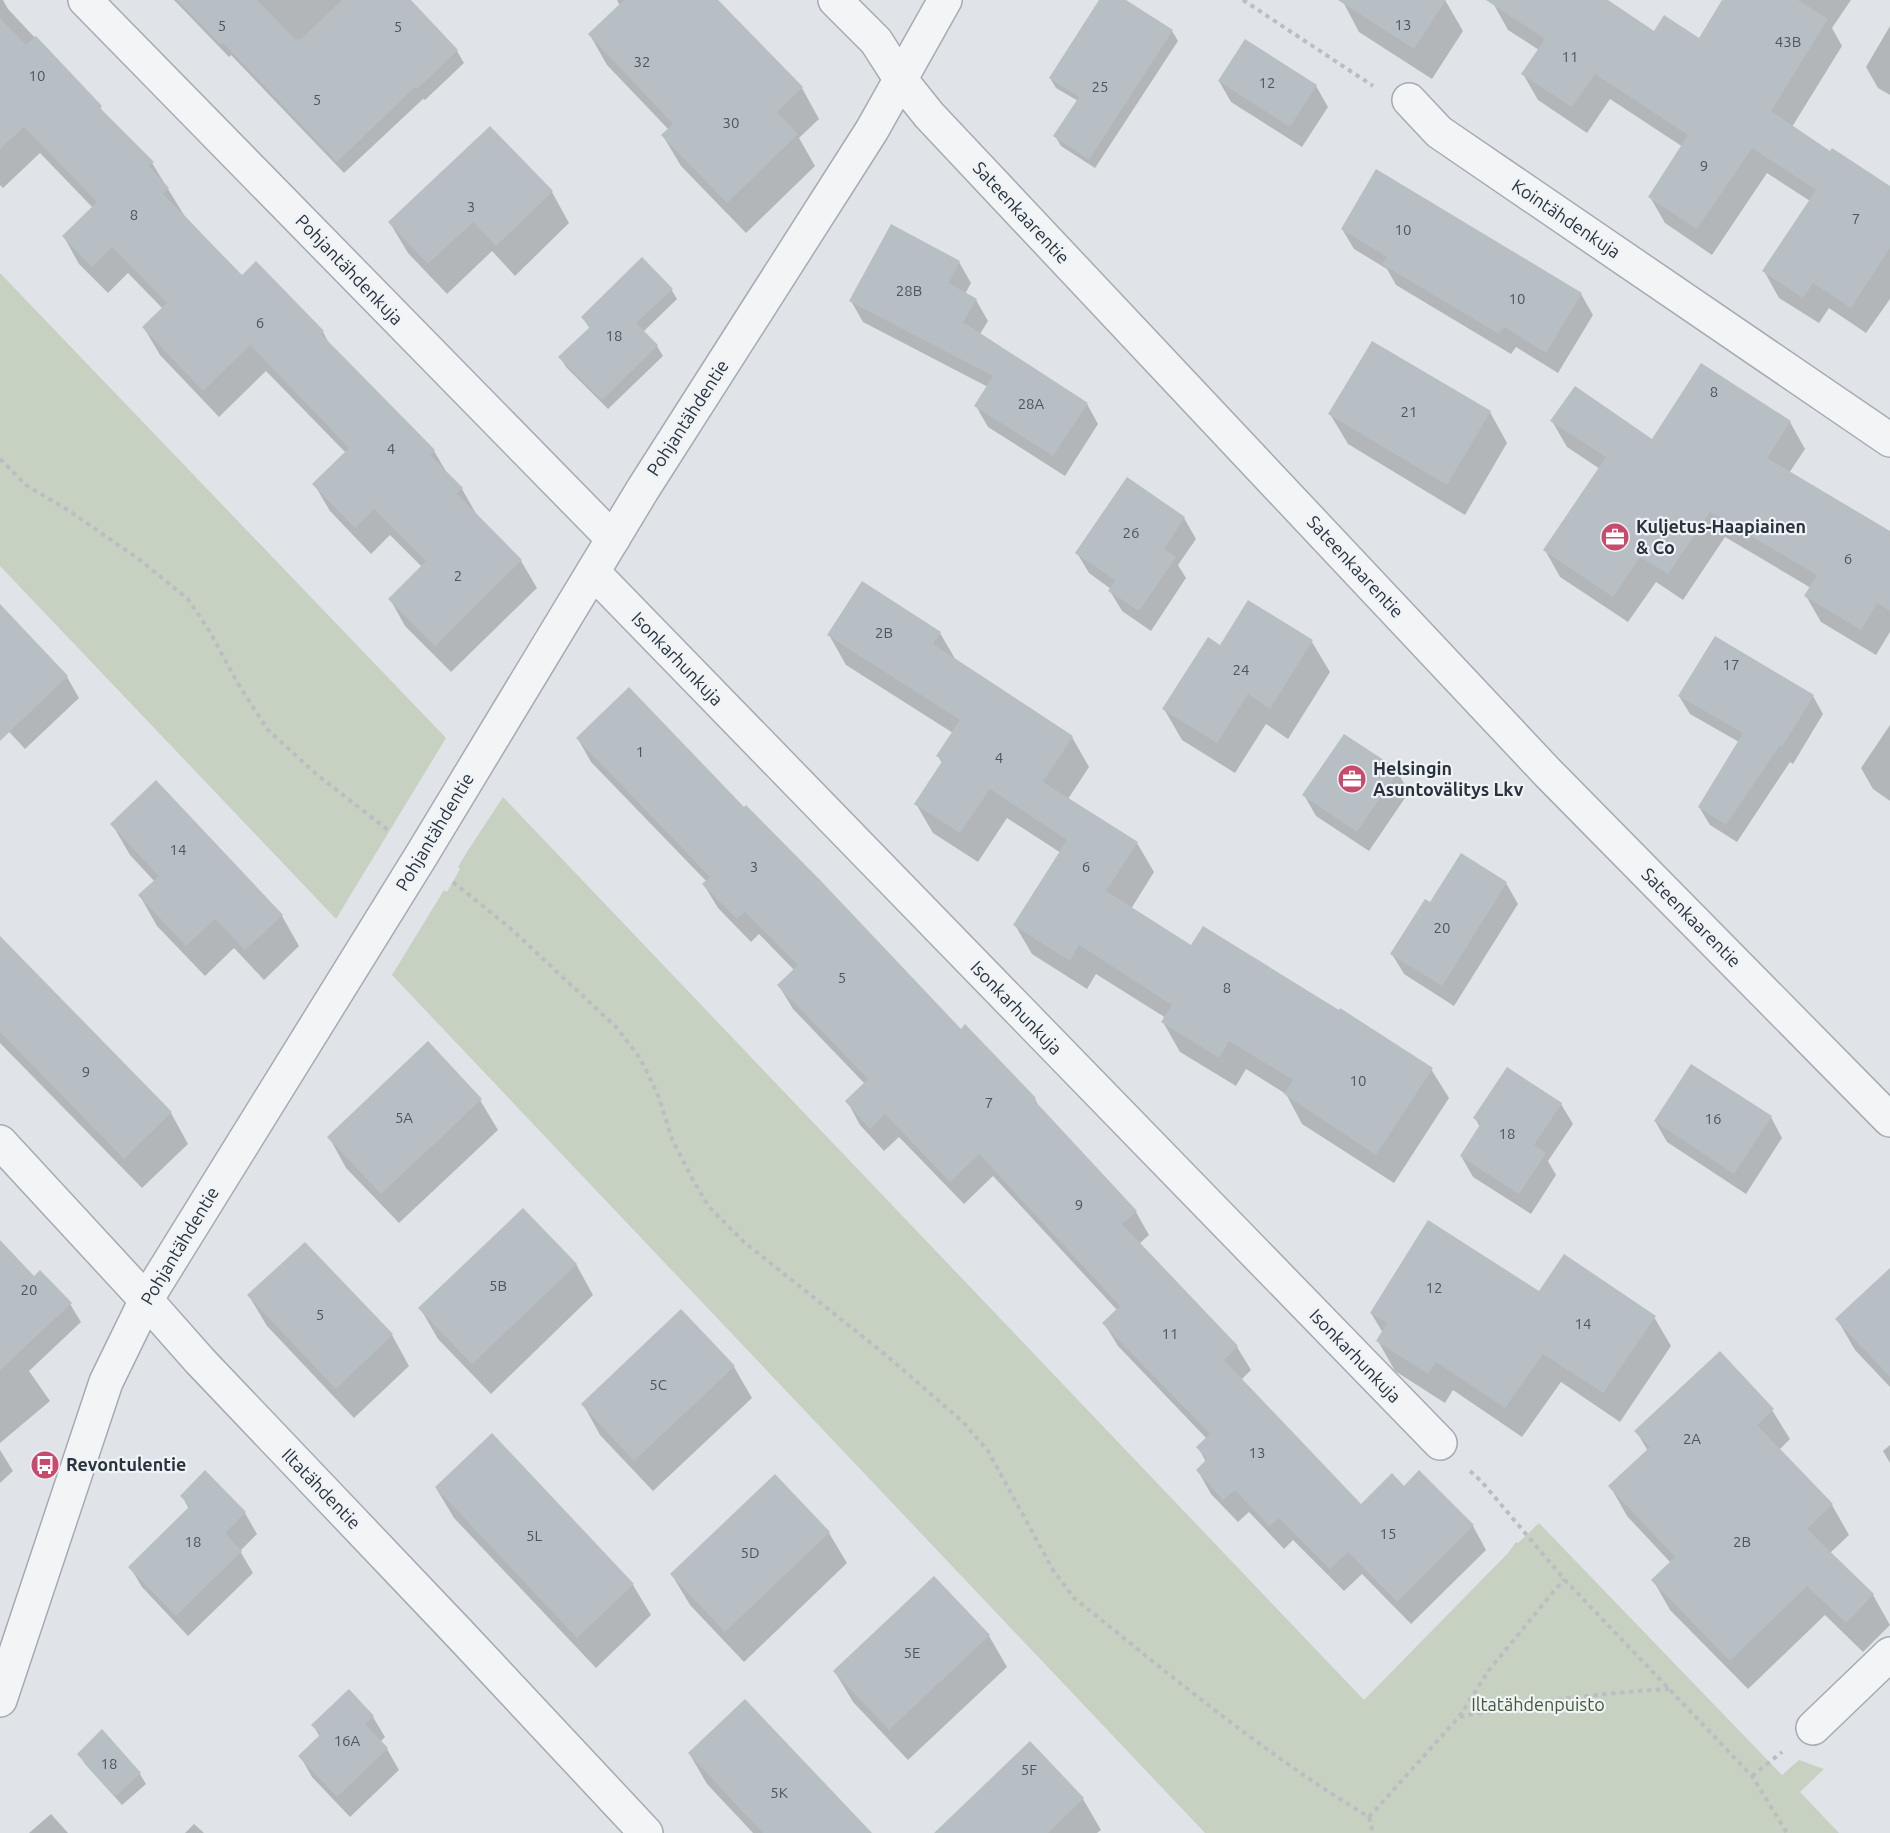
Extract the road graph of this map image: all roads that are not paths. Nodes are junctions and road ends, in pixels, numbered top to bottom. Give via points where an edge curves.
1 (85, 0) edge
2 (835, 0) edge
3 (945, 0) edge
4 (901, 80) junction
5 (1409, 100) road end
6 (1890, 440) edge
7 (613, 539) junction
8 (593, 572) junction
9 (1890, 1120) edge
10 (0, 1142) edge
11 (146, 1300) junction
12 (1440, 1443) road end
13 (1890, 1654) edge
14 (0, 1701) edge
15 (1813, 1728) dead end
16 (646, 1833) edge

1 - 7 street, Pohjantähdenkuja
2 - 4 street, Sateenkaarentie via 876,41
3 - 4 street, Pohjantähdentie
4 - 7 street, Pohjantähdentie
4 - 9 street, Sateenkaarentie via 937,124 1548,772
5 - 6 street, Kointähdenkuja via 1439,132
7 - 8 street, Pohjantähdentie
8 - 11 street, Pohjantähdentie
8 - 12 street, Isonkarhunkuja
10 - 11 street, Iltatähdentie
11 - 14 street, Pohjantähdentie via 106,1382
11 - 16 street, Iltatähdentie via 200,1362
13 - 15 street

